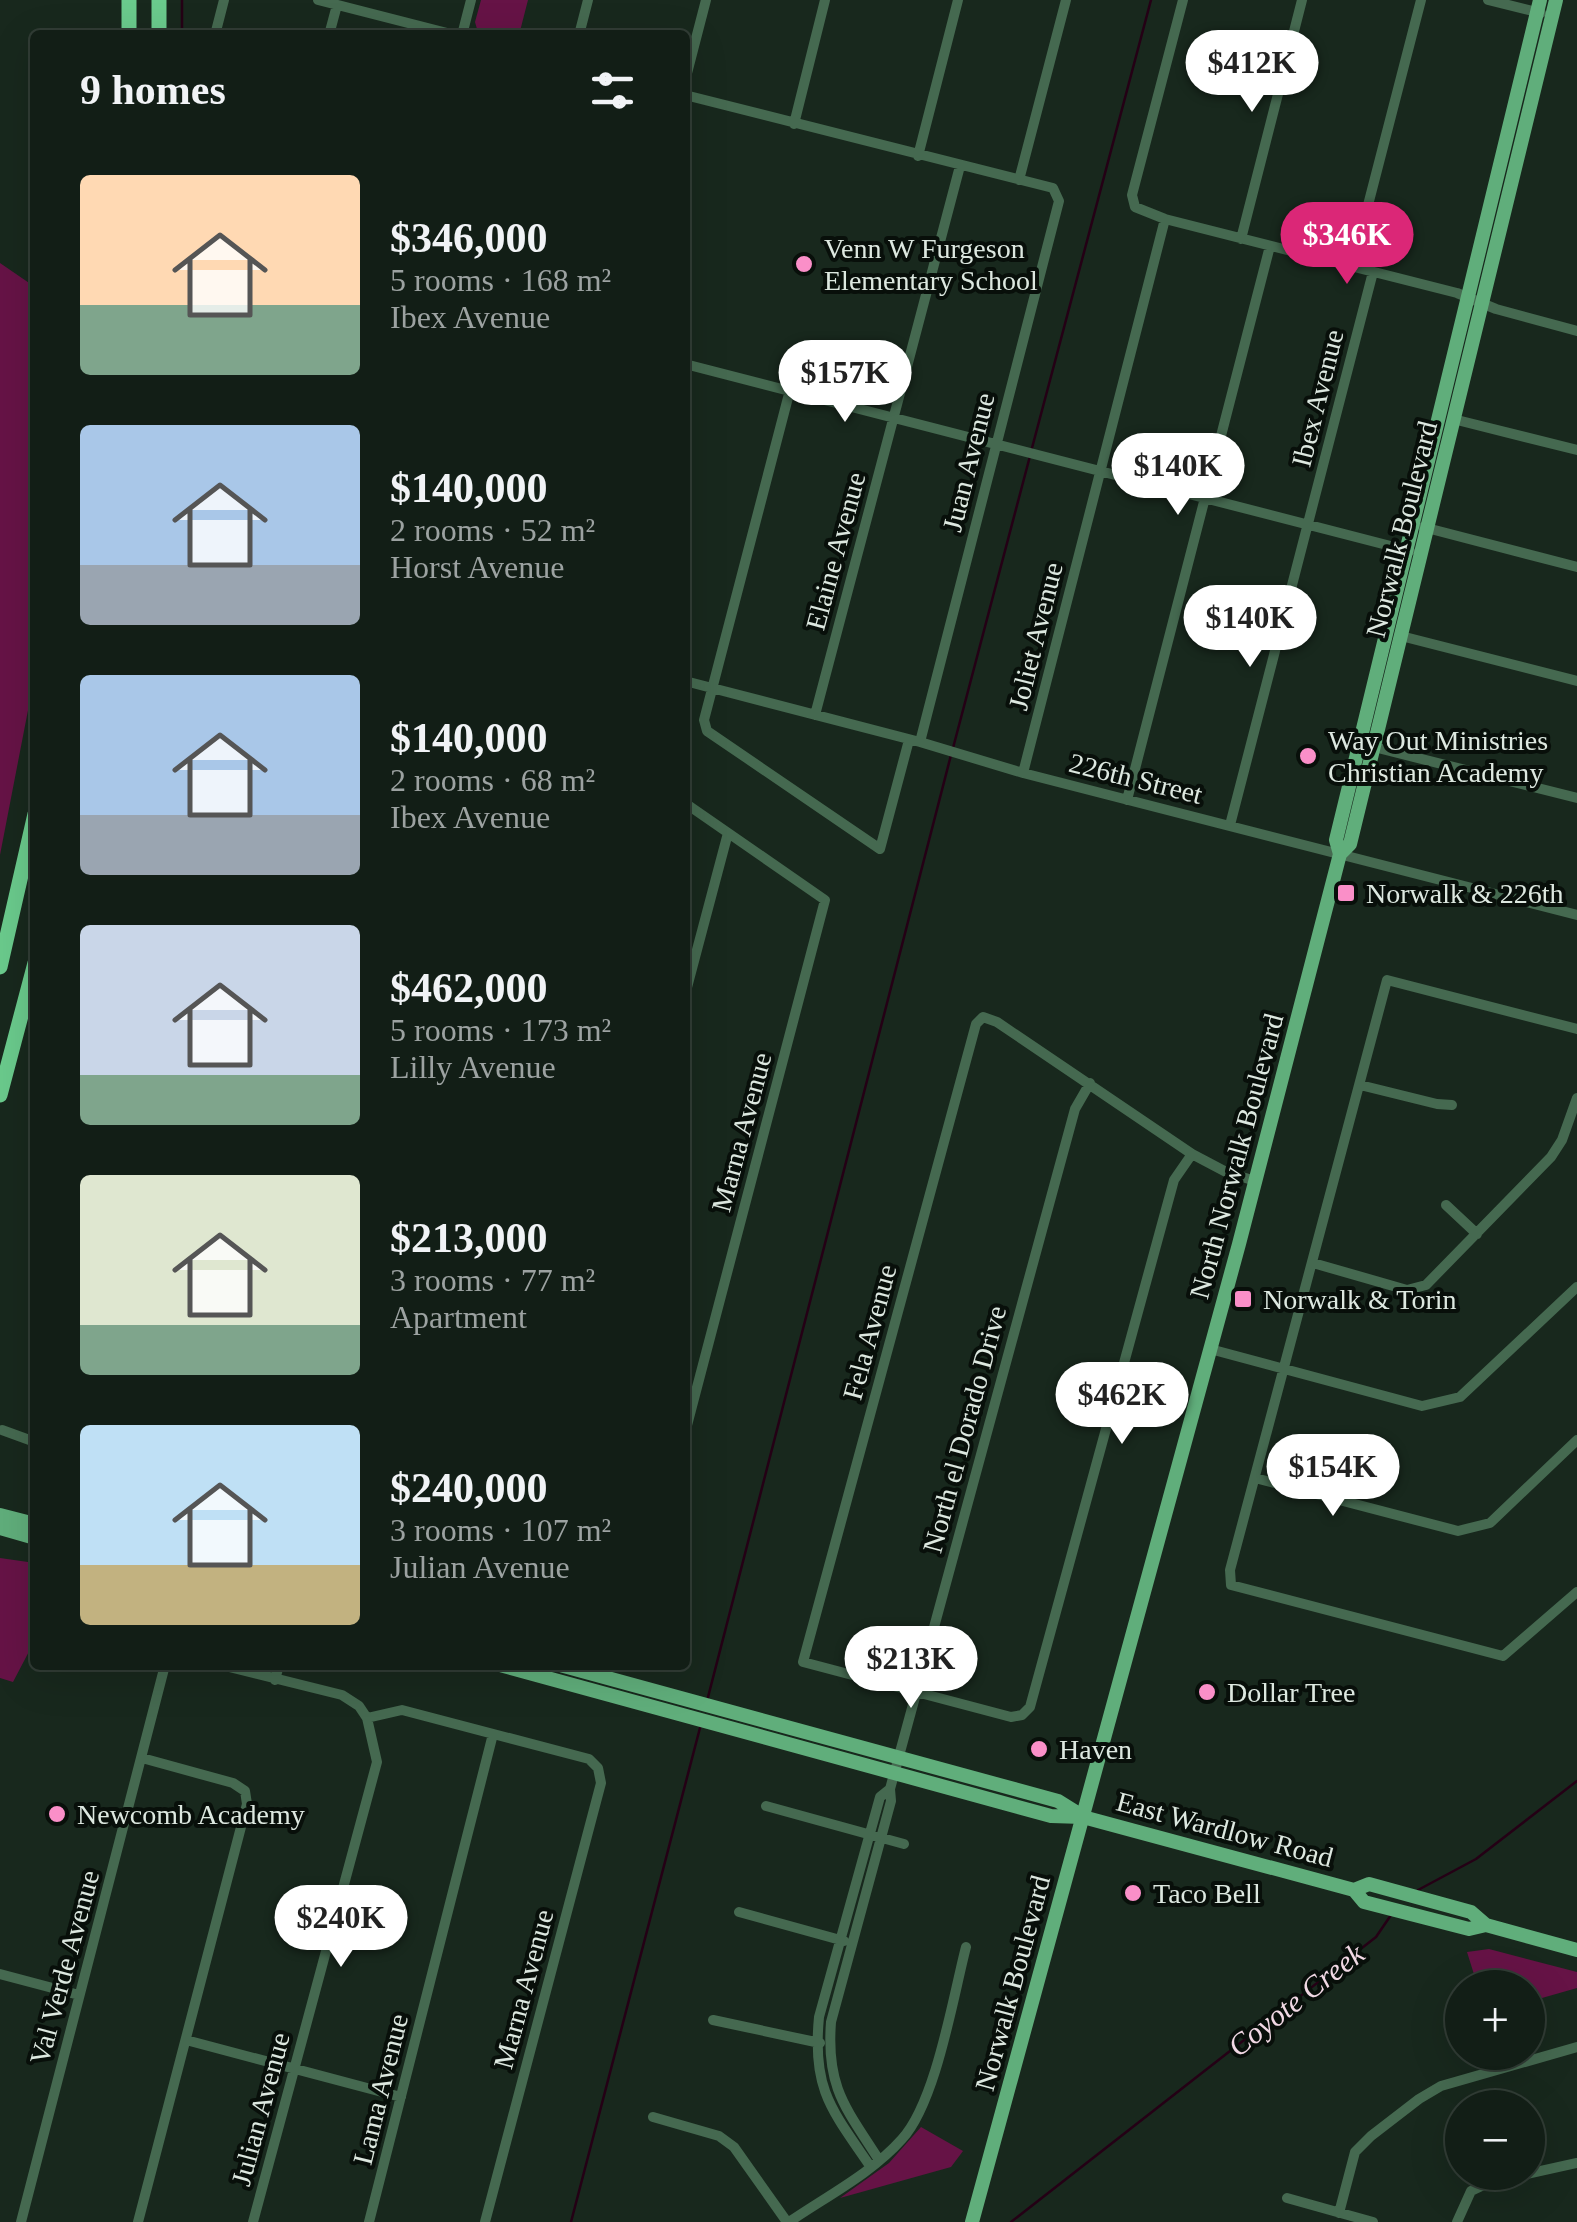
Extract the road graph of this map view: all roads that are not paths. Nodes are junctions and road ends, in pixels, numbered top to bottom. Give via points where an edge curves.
1 (129, 0) edge
2 (159, 0) edge
3 (224, 0) edge
4 (318, 0) edge
5 (471, 0) edge
6 (588, 0) edge
7 (706, 0) edge
8 (825, 0) edge
9 (958, 0) edge
10 (1066, 0) edge
11 (1183, 0) edge
12 (1302, 0) edge
13 (1420, 0) edge
14 (1488, 0) edge
15 (1556, 0) edge
16 (353, 4) edge
17 (337, 5) junction
18 (1543, 9) edge
19 (129, 30) edge
20 (159, 30) edge
21 (216, 30) edge
22 (331, 30) edge
23 (430, 30) edge
24 (460, 30) edge
25 (579, 30) edge
26 (690, 62) edge
27 (690, 96) edge
28 (794, 124) junction
29 (918, 156) junction
30 (960, 166) junction
31 (1019, 180) junction
32 (1165, 219) junction
33 (1241, 239) junction
34 (1270, 246) junction
35 (1352, 267) junction
36 (1372, 272) junction
37 (1475, 299) junction
38 (1577, 331) edge
39 (690, 367) edge
40 (790, 390) junction
41 (894, 417) junction
42 (1453, 419) junction
43 (995, 444) junction
44 (1577, 450) edge
45 (1100, 470) junction
46 (1204, 498) junction
47 (1308, 525) junction
48 (1420, 526) junction
49 (1414, 552) junction
50 (1577, 567) edge
51 (1401, 636) junction
52 (1577, 681) edge
53 (690, 682) edge
54 (712, 688) junction
55 (815, 715) junction
56 (914, 741) junction
57 (1366, 745) junction
58 (1023, 773) junction
59 (1577, 798) edge
60 (1127, 800) junction
61 (690, 806) edge
62 (1230, 825) junction
63 (728, 833) junction
64 (30, 836) edge
65 (1340, 854) junction
66 (1577, 915) edge
67 (0, 967) edge
68 (690, 976) edge
69 (30, 982) edge
70 (1577, 1028) edge
71 (1090, 1084) junction
72 (1360, 1085) junction
73 (0, 1095) edge
74 (1577, 1098) edge
75 (1452, 1105) dead end
76 (1192, 1154) junction
77 (1256, 1181) junction
78 (1446, 1205) dead end
79 (1476, 1234) junction
80 (1313, 1263) junction
81 (1577, 1287) edge
82 (1210, 1350) junction
83 (1285, 1369) junction
84 (690, 1414) edge
85 (2, 1430) edge
86 (30, 1440) edge
87 (1577, 1440) edge
88 (1255, 1478) junction
89 (0, 1515) edge
90 (30, 1523) edge
91 (0, 1528) edge
92 (30, 1537) edge
93 (1577, 1592) edge
94 (164, 1670) edge
95 (240, 1670) edge
96 (278, 1670) edge
97 (522, 1670) edge
98 (578, 1670) edge
99 (275, 1680) junction
100 (916, 1692) junction
101 (367, 1718) junction
102 (732, 1721) junction
103 (493, 1734) junction
104 (142, 1758) junction
105 (894, 1773) junction
106 (766, 1806) dead end
107 (1083, 1817) junction
108 (875, 1836) junction
109 (904, 1844) dead end
110 (739, 1912) dead end
111 (846, 1942) junction
112 (966, 1947) dead end
113 (1577, 1950) edge
114 (0, 1974) edge
115 (79, 1995) junction
116 (713, 2020) dead end
117 (186, 2040) junction
118 (823, 2043) junction
119 (1577, 2048) edge
120 (293, 2070) junction
121 (401, 2097) junction
122 (841, 2101) junction
123 (830, 2109) junction
124 (652, 2118) dead end
125 (874, 2163) junction
126 (1577, 2163) edge
127 (1287, 2198) dead end
128 (1339, 2212) junction
129 (20, 2222) edge
130 (138, 2222) edge
131 (253, 2222) edge
132 (369, 2222) edge
133 (486, 2222) edge
134 (788, 2222) edge
135 (972, 2222) edge
136 (1374, 2222) edge
137 (1457, 2222) edge

1 - 19 highway
2 - 20 highway
3 - 21 street
4 - 17 street
5 - 24 street
6 - 25 street
7 - 26 street
8 - 28 street
9 - 29 street
10 - 31 street
11 - 32 street via 1132,195 1135,207
12 - 33 street
13 - 35 street
14 - 18 street
15 - 18 main road, Norwalk Boulevard
16 - 17 street
16 - 23 street
17 - 22 street
18 - 37 main road, Norwalk Boulevard
27 - 28 street
28 - 29 street
29 - 30 street
30 - 31 street
30 - 41 street, Elaine Avenue
31 - 43 street, Juan Avenue via 1053,188 1059,201
32 - 33 street
32 - 45 street, Joliet Avenue
33 - 34 street
34 - 35 street
34 - 46 street
35 - 36 street
36 - 37 street
36 - 47 street, Ibex Avenue
37 - 38 street
37 - 42 main road, Norwalk Boulevard
37 - 48 main road, Norwalk Boulevard
39 - 40 street
40 - 41 street
40 - 54 street
41 - 43 street
41 - 55 street, Elaine Avenue
42 - 44 street
42 - 48 main road, Norwalk Boulevard
43 - 45 street
43 - 56 street, Juan Avenue
45 - 46 street
45 - 58 street, Joliet Avenue
46 - 47 street
46 - 60 street
47 - 49 street
47 - 62 street, Ibex Avenue
48 - 49 main road, Norwalk Boulevard
48 - 50 street
49 - 51 main road, Norwalk Boulevard
49 - 57 main road, Norwalk Boulevard
51 - 52 street
51 - 57 main road, Norwalk Boulevard
53 - 54 street, 226th Street
54 - 55 street, 226th Street
54 - 56 street, Juan Avenue via 706,731 880,849
55 - 56 street, 226th Street
56 - 58 street, 226th Street
57 - 59 street
57 - 65 main road, Norwalk Boulevard via 1350,844
58 - 60 street, 226th Street
60 - 62 street, 226th Street
61 - 63 street
62 - 65 street, 226th Street
63 - 68 street
63 - 84 street, Marna Avenue via 825,900
64 - 67 highway
65 - 66 street, 226th Street
65 - 77 main road, North Norwalk Boulevard
69 - 73 highway
70 - 72 street via 1387,980
71 - 76 street
71 - 100 street, North el Dorado Drive via 1075,1109
71 - 100 street, Fela Avenue via 997,1022 983,1017 976,1024 803,1662
72 - 75 street
72 - 80 street
74 - 79 street via 1551,1157
76 - 77 street
76 - 100 street via 1174,1180 1030,1707 1011,1716
77 - 82 main road, North Norwalk Boulevard
78 - 79 street
79 - 80 street via 1426,1285 1406,1290
80 - 83 street
81 - 83 street via 1460,1397 1422,1406
82 - 83 street
82 - 107 main road, North Norwalk Boulevard
83 - 88 street
85 - 86 street
87 - 88 street via 1490,1522 1458,1531
88 - 93 street via 1232,1584 1504,1656
89 - 90 main road
91 - 92 main road
94 - 104 street, Val Verde Avenue
95 - 99 street
96 - 99 street
97 - 102 main road, East Wardlow Road via 666,1711
98 - 102 main road, East Wardlow Road via 673,1696
99 - 101 street via 342,1695
100 - 105 street, North el Dorado Drive
101 - 103 street via 402,1710
101 - 120 street, Julian Avenue via 377,1762
102 - 105 main road, East Wardlow Road
103 - 121 street, Lama Avenue
103 - 133 street, Marna Avenue via 589,1759 600,1783
104 - 115 street, Val Verde Avenue
104 - 117 street via 245,1791
105 - 107 main road, East Wardlow Road via 1051,1816
105 - 108 street, North el Dorado Drive via 880,1797
106 - 108 street
107 - 113 main road, East Wardlow Road via 1354,1890 1370,1884
107 - 135 main road, Norwalk Boulevard
108 - 109 street
108 - 111 street, North el Dorado Drive
110 - 111 street
111 - 118 street, North el Dorado Drive via 820,2016
112 - 125 street via 928,2090 904,2137
114 - 115 street
115 - 129 street, Val Verde Avenue
116 - 118 street
117 - 120 street
117 - 130 street
118 - 122 street, North el Dorado Drive
118 - 123 street, North el Dorado Drive via 817,2062
119 - 128 street via 1441,2086 1419,2099 1356,2152
120 - 121 street
120 - 131 street, Julian Avenue
121 - 132 street, Lama Avenue
122 - 123 street
122 - 125 street, North el Dorado Drive
123 - 125 street, North el Dorado Drive
124 - 134 street via 734,2146
125 - 134 street
126 - 137 street via 1471,2191
127 - 128 street
128 - 136 street

